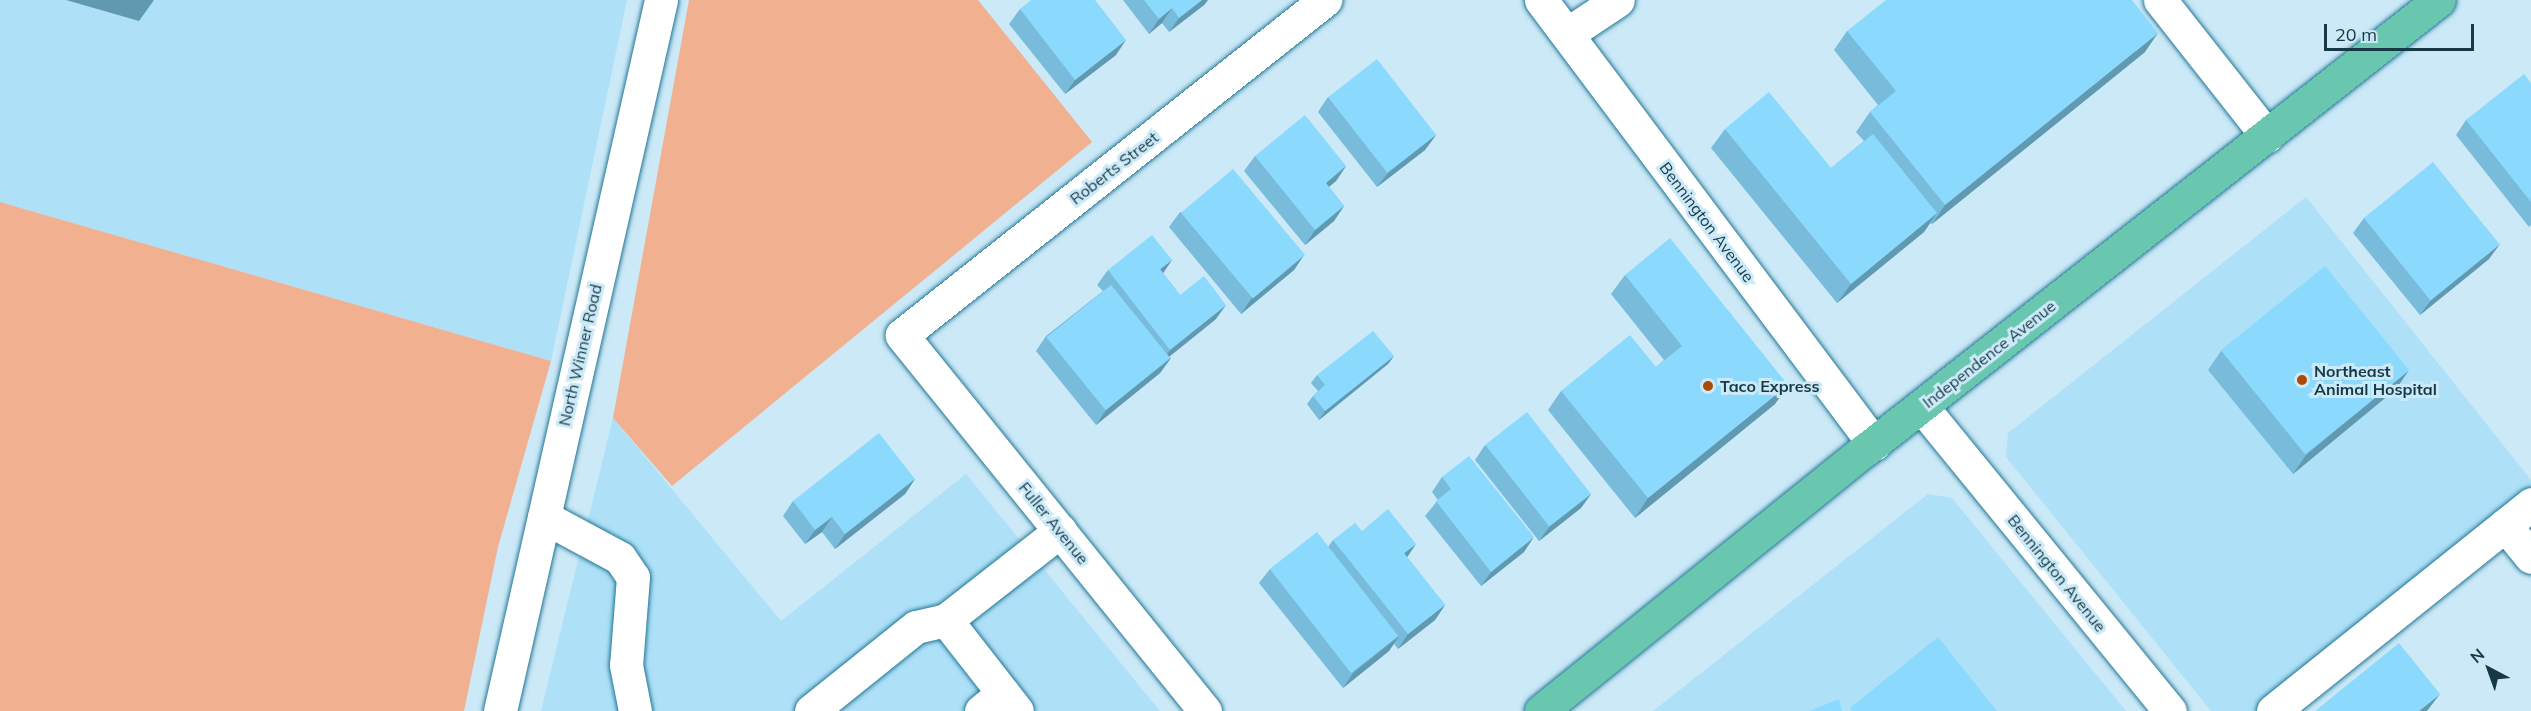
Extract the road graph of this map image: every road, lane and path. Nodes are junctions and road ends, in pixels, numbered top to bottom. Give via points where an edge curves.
1 (661, 0) edge
2 (1325, 0) edge
3 (1541, 0) edge
4 (1618, 0) edge
5 (2160, 0) edge
6 (2439, 0) edge
7 (1567, 34) junction
8 (2267, 136) junction
9 (903, 335) joint
10 (1922, 407) junction
11 (1874, 444) junction
12 (2531, 504) edge
13 (544, 517) junction
14 (2505, 525) junction
15 (1060, 531) junction
16 (2531, 557) edge
17 (946, 620) junction
18 (1000, 705) edge
19 (500, 711) edge
20 (635, 711) edge
21 (811, 711) edge
22 (1205, 711) edge
23 (1541, 711) edge
24 (2170, 711) edge
25 (2273, 711) edge

1 - 13 street, North Winner Road
2 - 9 street, Roberts Street
3 - 7 street, Bennington Avenue
4 - 7 street
5 - 8 street
6 - 8 main road, Independence Avenue
7 - 11 street, Bennington Avenue
8 - 10 main road, Independence Avenue
9 - 15 street, Fuller Avenue
10 - 11 main road, Independence Avenue
10 - 24 street, Bennington Avenue
11 - 23 main road, Independence Avenue
12 - 14 street
13 - 19 street, North Winner Road
13 - 20 street via 620,558 633,577 626,665
14 - 16 street
14 - 25 street
15 - 17 street
15 - 22 street, Fuller Avenue
17 - 18 street
17 - 21 street via 916,627

